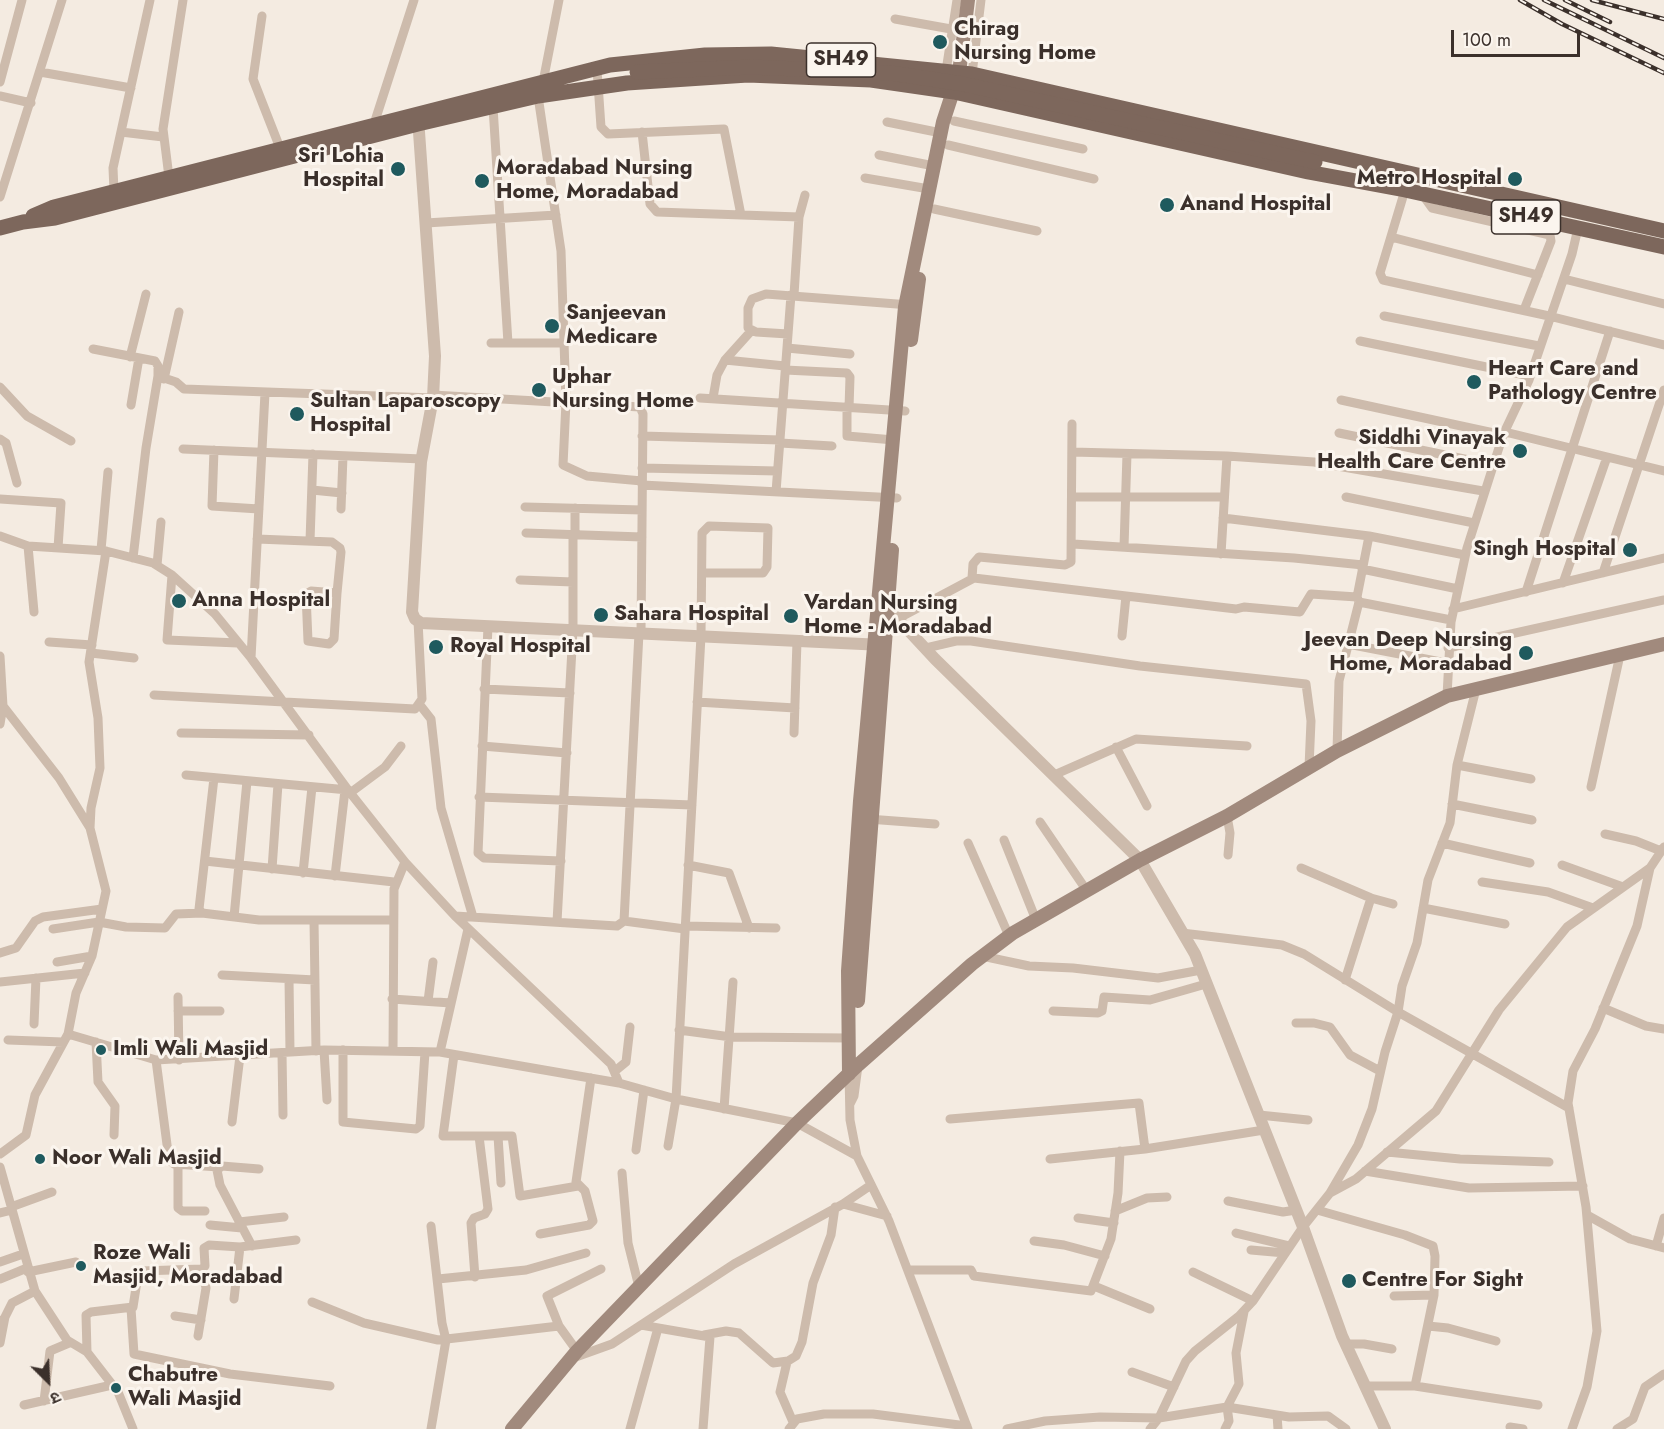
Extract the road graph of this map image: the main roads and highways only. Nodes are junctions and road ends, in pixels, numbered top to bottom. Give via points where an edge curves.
1 (968, 0) edge
2 (603, 67) junction
3 (632, 73) junction
4 (959, 73) junction
5 (614, 84) junction
6 (541, 89) junction
7 (953, 96) junction
8 (418, 118) junction
9 (945, 139) junction
10 (1384, 168) junction
11 (1366, 172) junction
12 (1378, 185) junction
13 (22, 222) junction
14 (0, 228) edge
15 (925, 228) junction
16 (1664, 231) edge
17 (1664, 247) edge
18 (901, 411) junction
19 (892, 497) junction
20 (1664, 644) edge
21 (865, 818) junction
22 (853, 1069) junction
23 (512, 1429) edge

1 - 4 main road
2 - 3 main road, SH49
2 - 4 main road, SH49 via 705,55 771,54
2 - 6 main road, SH49
3 - 5 main road, SH49
3 - 11 main road, SH49, bridge via 751,67 891,73 974,87
4 - 7 main road
4 - 10 main road, SH49
5 - 6 main road, SH49
5 - 7 main road, SH49 via 748,75 871,80
6 - 8 main road, SH49
6 - 8 main road, SH49 via 492,107
7 - 9 main road
7 - 9 main road via 954,121
7 - 12 main road, SH49
8 - 13 main road, SH49 via 55,218
8 - 13 main road, SH49 via 375,124 114,191 54,207
9 - 15 main road via 933,209
9 - 15 main road via 934,166
10 - 11 main road
10 - 16 main road, SH49
11 - 12 main road
12 - 17 main road, SH49
13 - 14 main road, SH49
15 - 18 main road via 911,305
18 - 19 main road
18 - 19 main road via 894,440
19 - 21 main road
20 - 22 main road via 1447,696 1337,751 1009,936
21 - 22 main road
21 - 22 main road via 848,971
22 - 23 main road via 574,1355

